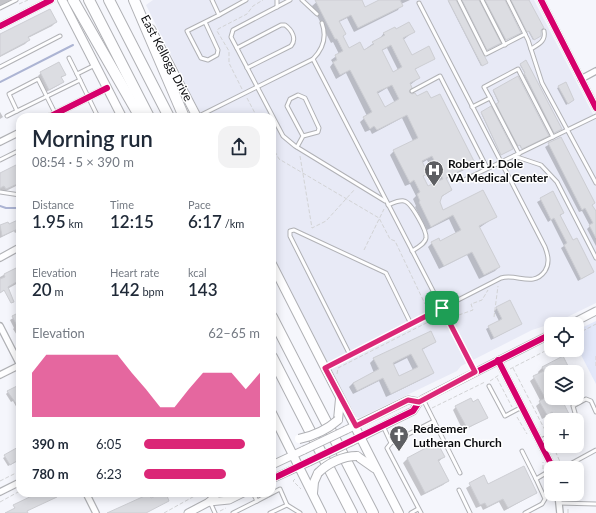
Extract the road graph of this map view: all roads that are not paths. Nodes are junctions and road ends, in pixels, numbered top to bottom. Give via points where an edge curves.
1 (16, 0) edge
2 (50, 0) edge
3 (62, 0) edge
4 (73, 0) edge
5 (89, 0) edge
6 (109, 0) edge
7 (135, 0) edge
8 (212, 0) edge
9 (246, 0) edge
10 (277, 0) edge
11 (290, 0) edge
12 (302, 0) edge
13 (459, 0) edge
14 (482, 0) edge
15 (508, 0) edge
16 (542, 0) edge
17 (44, 2) edge
18 (419, 3) dead end
19 (276, 7) junction
20 (0, 8) edge
21 (317, 14) dead end
22 (219, 15) junction
23 (205, 22) junction
24 (322, 23) dead end
25 (0, 26) edge
26 (544, 31) dead end
27 (525, 34) junction
28 (60, 36) dead end
29 (505, 45) junction
30 (237, 48) junction
31 (532, 49) junction
32 (69, 58) dead end
33 (313, 58) junction
34 (95, 65) junction
35 (0, 66) edge
36 (247, 68) junction
37 (596, 71) edge
38 (77, 74) junction
39 (581, 79) junction
40 (80, 80) junction
41 (257, 87) junction
42 (107, 88) junction
43 (412, 91) dead end
44 (47, 97) junction
45 (88, 97) junction
46 (490, 98) junction
47 (472, 107) junction
48 (596, 108) edge
49 (17, 111) junction
50 (55, 113) edge
51 (60, 113) edge
52 (96, 113) edge
53 (120, 113) edge
54 (138, 113) edge
55 (147, 113) edge
56 (167, 113) edge
57 (182, 113) edge
58 (195, 113) edge
59 (205, 113) edge
60 (271, 113) edge
61 (7, 116) dead end
62 (596, 116) edge
63 (276, 123) edge
64 (567, 130) junction
65 (16, 134) edge
66 (303, 136) junction
67 (553, 137) junction
68 (0, 142) edge
69 (297, 147) junction
70 (16, 152) edge
71 (519, 154) junction
72 (514, 156) junction
73 (0, 160) edge
74 (501, 162) junction
75 (487, 168) junction
76 (464, 180) dead end
77 (596, 183) edge
78 (0, 192) edge
79 (16, 194) edge
80 (388, 203) junction
81 (16, 249) edge
82 (412, 251) junction
83 (0, 258) edge
84 (596, 258) edge
85 (276, 272) edge
86 (442, 308) junction
87 (596, 311) edge
88 (584, 317) edge
89 (411, 324) junction
90 (276, 325) edge
91 (0, 326) edge
92 (544, 337) edge
93 (350, 355) junction
94 (16, 357) edge
95 (498, 360) junction
96 (276, 365) edge
97 (16, 367) edge
98 (325, 368) junction
99 (475, 372) junction
100 (0, 375) edge
101 (489, 386) dead end
102 (340, 396) junction
103 (421, 401) junction
104 (522, 407) junction
105 (596, 412) edge
106 (574, 413) edge
107 (434, 421) junction
108 (276, 422) edge
109 (356, 426) junction
110 (383, 426) junction
111 (280, 430) junction
112 (361, 437) junction
113 (544, 439) edge
114 (539, 441) junction
115 (391, 442) junction
116 (596, 450) edge
117 (522, 451) dead end
118 (293, 455) junction
119 (549, 461) edge
120 (575, 461) edge
121 (276, 463) edge
122 (299, 466) junction
123 (379, 472) junction
124 (460, 473) dead end
125 (544, 475) edge
126 (276, 477) edge
127 (536, 479) junction
128 (16, 484) edge
129 (459, 490) dead end
130 (276, 491) edge
131 (0, 492) edge
132 (313, 493) junction
133 (88, 497) edge
134 (214, 497) edge
135 (235, 497) edge
136 (255, 497) edge
137 (265, 497) edge
138 (257, 501) junction
139 (209, 502) junction
140 (559, 503) joint
141 (287, 504) junction
142 (596, 504) edge
143 (418, 509) junction
144 (96, 513) edge
145 (188, 513) edge
146 (215, 513) edge
147 (233, 513) edge
148 (270, 513) edge
149 (300, 513) edge
150 (322, 513) edge
151 (351, 513) edge
152 (374, 513) edge
153 (399, 513) edge
154 (411, 513) edge
155 (421, 513) edge
156 (470, 513) edge
157 (525, 513) edge
158 (560, 513) edge

1 - 20 lane
2 - 17 street
3 - 34 main road
4 - 54 highway
5 - 55 highway
6 - 56 highway
7 - 57 highway
7 - 58 main road, East Kellogg Drive
8 - 22 lane
9 - 22 lane
10 - 19 lane
11 - 19 lane
12 - 21 lane
13 - 29 lane via 486,54
14 - 29 lane
15 - 27 lane
16 - 39 street
17 - 25 street
18 - 47 lane
19 - 30 lane via 233,30 231,36
22 - 23 lane
23 - 23 lane via 218,50 217,55 208,60 201,58 187,31
24 - 33 lane via 324,42
26 - 31 lane via 541,44
27 - 29 lane
27 - 31 lane
28 - 35 lane
30 - 36 lane
30 - 36 lane via 281,25 289,28 294,38 291,46
31 - 64 lane via 542,83
32 - 38 lane
33 - 41 lane
33 - 80 lane
34 - 38 lane
34 - 42 main road
36 - 41 lane
37 - 39 street
38 - 40 lane
39 - 48 street
40 - 44 lane
40 - 45 lane
41 - 59 lane
41 - 60 lane
42 - 45 street
42 - 53 main road
43 - 75 lane via 440,76
44 - 49 lane
44 - 49 lane via 38,79 9,94
44 - 50 lane
45 - 51 street
45 - 52 lane
46 - 47 lane
46 - 67 lane via 484,87 518,69
46 - 71 lane
47 - 74 lane
49 - 61 lane
62 - 64 lane
63 - 69 lane via 283,136
64 - 67 lane
64 - 77 lane
65 - 68 street
66 - 66 lane via 314,134 319,128 305,98 298,95 290,99 287,106
66 - 69 lane
67 - 71 lane
69 - 80 lane
70 - 73 lane
71 - 72 lane
72 - 74 lane
72 - 84 lane via 542,165 557,182
74 - 75 lane
74 - 86 lane via 545,247 548,265 540,277 534,280 506,277
75 - 76 lane
78 - 79 lane
80 - 82 lane
80 - 82 lane via 407,202 425,231 425,241
81 - 83 street
82 - 86 lane
85 - 98 main road
86 - 89 lane
86 - 99 lane
87 - 88 street
89 - 93 lane
89 - 93 lane via 386,273 290,230 290,236
90 - 152 highway
91 - 94 street
92 - 95 street
93 - 98 lane
95 - 99 street
95 - 104 street
96 - 151 highway
97 - 100 street
98 - 102 main road
99 - 103 street
101 - 104 lane via 505,416
102 - 109 main road
102 - 111 main road, bridge via 338,420 332,426 308,438 299,439 291,438
103 - 107 lane
103 - 109 street via 408,400
103 - 110 street via 413,411
104 - 114 street
105 - 106 lane via 591,401 586,399 573,406
107 - 115 lane
107 - 124 lane
108 - 111 main road
109 - 112 main road
109 - 118 street, bridge
110 - 112 street
110 - 115 lane
111 - 118 main road
112 - 122 street, bridge
112 - 123 main road
113 - 114 lane
114 - 119 street
115 - 143 lane via 387,448
116 - 120 lane
117 - 127 lane
118 - 121 street
118 - 122 main road
122 - 126 street
122 - 132 main road
123 - 132 main road, bridge via 357,456 341,458 323,468 318,474
123 - 153 main road
125 - 127 lane
127 - 157 lane via 545,499 542,504
128 - 131 street
129 - 156 lane
130 - 141 lane via 280,489
132 - 150 main road
133 - 144 street
134 - 139 street
135 - 139 street
136 - 138 lane
137 - 138 lane
138 - 147 lane
139 - 145 street
139 - 146 lane
140 - 142 lane
140 - 158 street
141 - 148 lane
141 - 149 lane
143 - 154 lane
143 - 155 lane

